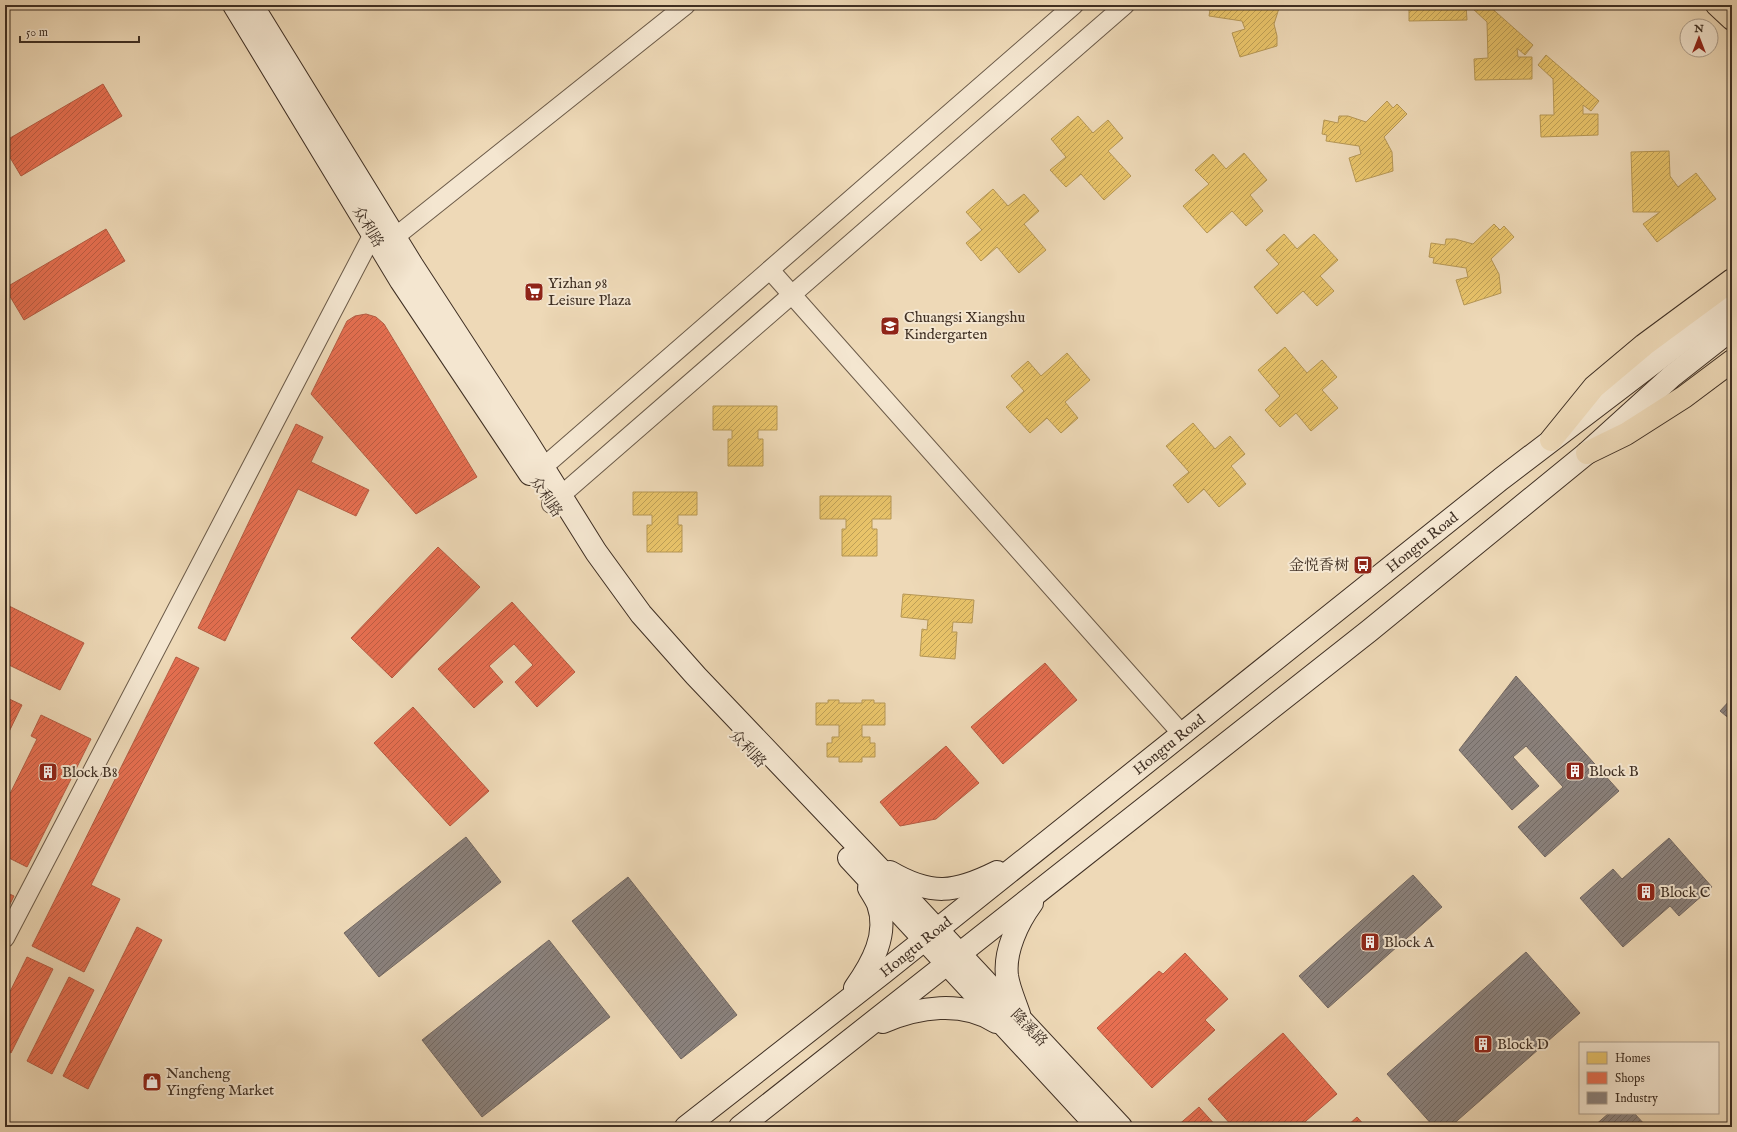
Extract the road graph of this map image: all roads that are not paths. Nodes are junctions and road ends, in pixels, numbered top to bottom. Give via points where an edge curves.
1 (234, 5) edge
2 (252, 5) edge
3 (686, 5) edge
4 (1074, 5) edge
5 (1125, 5) edge
6 (1717, 5) edge
7 (1732, 19) edge
8 (383, 240) junction
9 (770, 270) junction
10 (1732, 280) edge
11 (792, 295) junction
12 (1732, 303) edge
13 (1732, 329) edge
14 (1732, 361) edge
15 (1551, 440) junction
16 (1587, 452) junction
17 (538, 472) junction
18 (556, 500) junction
19 (1182, 734) junction
20 (1026, 858) junction
21 (868, 868) junction
22 (1044, 887) junction
23 (931, 935) junction
24 (5, 938) edge
25 (953, 959) junction
26 (842, 1005) junction
27 (1016, 1027) junction
28 (864, 1030) junction
29 (686, 1127) edge
30 (740, 1127) edge
31 (1098, 1127) edge
32 (1121, 1127) edge

1 - 8 main road, 众利路
2 - 8 main road, 众利路
3 - 8 street
4 - 9 street
5 - 11 street
6 - 7 main road
8 - 17 main road, 众利路 via 401,281
8 - 24 street
9 - 11 street
9 - 17 street
10 - 15 main road via 1644,345 1594,387
11 - 18 street
11 - 19 street
12 - 15 main road, Hongtu Road
13 - 16 main road via 1672,376
14 - 16 main road via 1684,397 1626,434
15 - 19 main road, Hongtu Road
16 - 22 main road via 1369,631
17 - 18 main road, 众利路
18 - 21 main road, 众利路 via 588,559 654,648
19 - 20 main road, Hongtu Road
20 - 21 main road via 980,881 951,889 928,889
20 - 23 main road, Hongtu Road
21 - 23 main road, 众利路
21 - 26 main road via 883,928 876,952 865,974
22 - 25 main road
22 - 27 main road via 1028,908 1008,953 1007,974
23 - 25 main road, 隆溪路
23 - 26 main road, Hongtu Road
25 - 27 main road, 隆溪路
25 - 28 main road
26 - 29 main road, Hongtu Road
27 - 28 main road via 965,1009 939,1008 900,1014
27 - 31 main road, 隆溪路
27 - 32 main road, 隆溪路
28 - 30 main road

